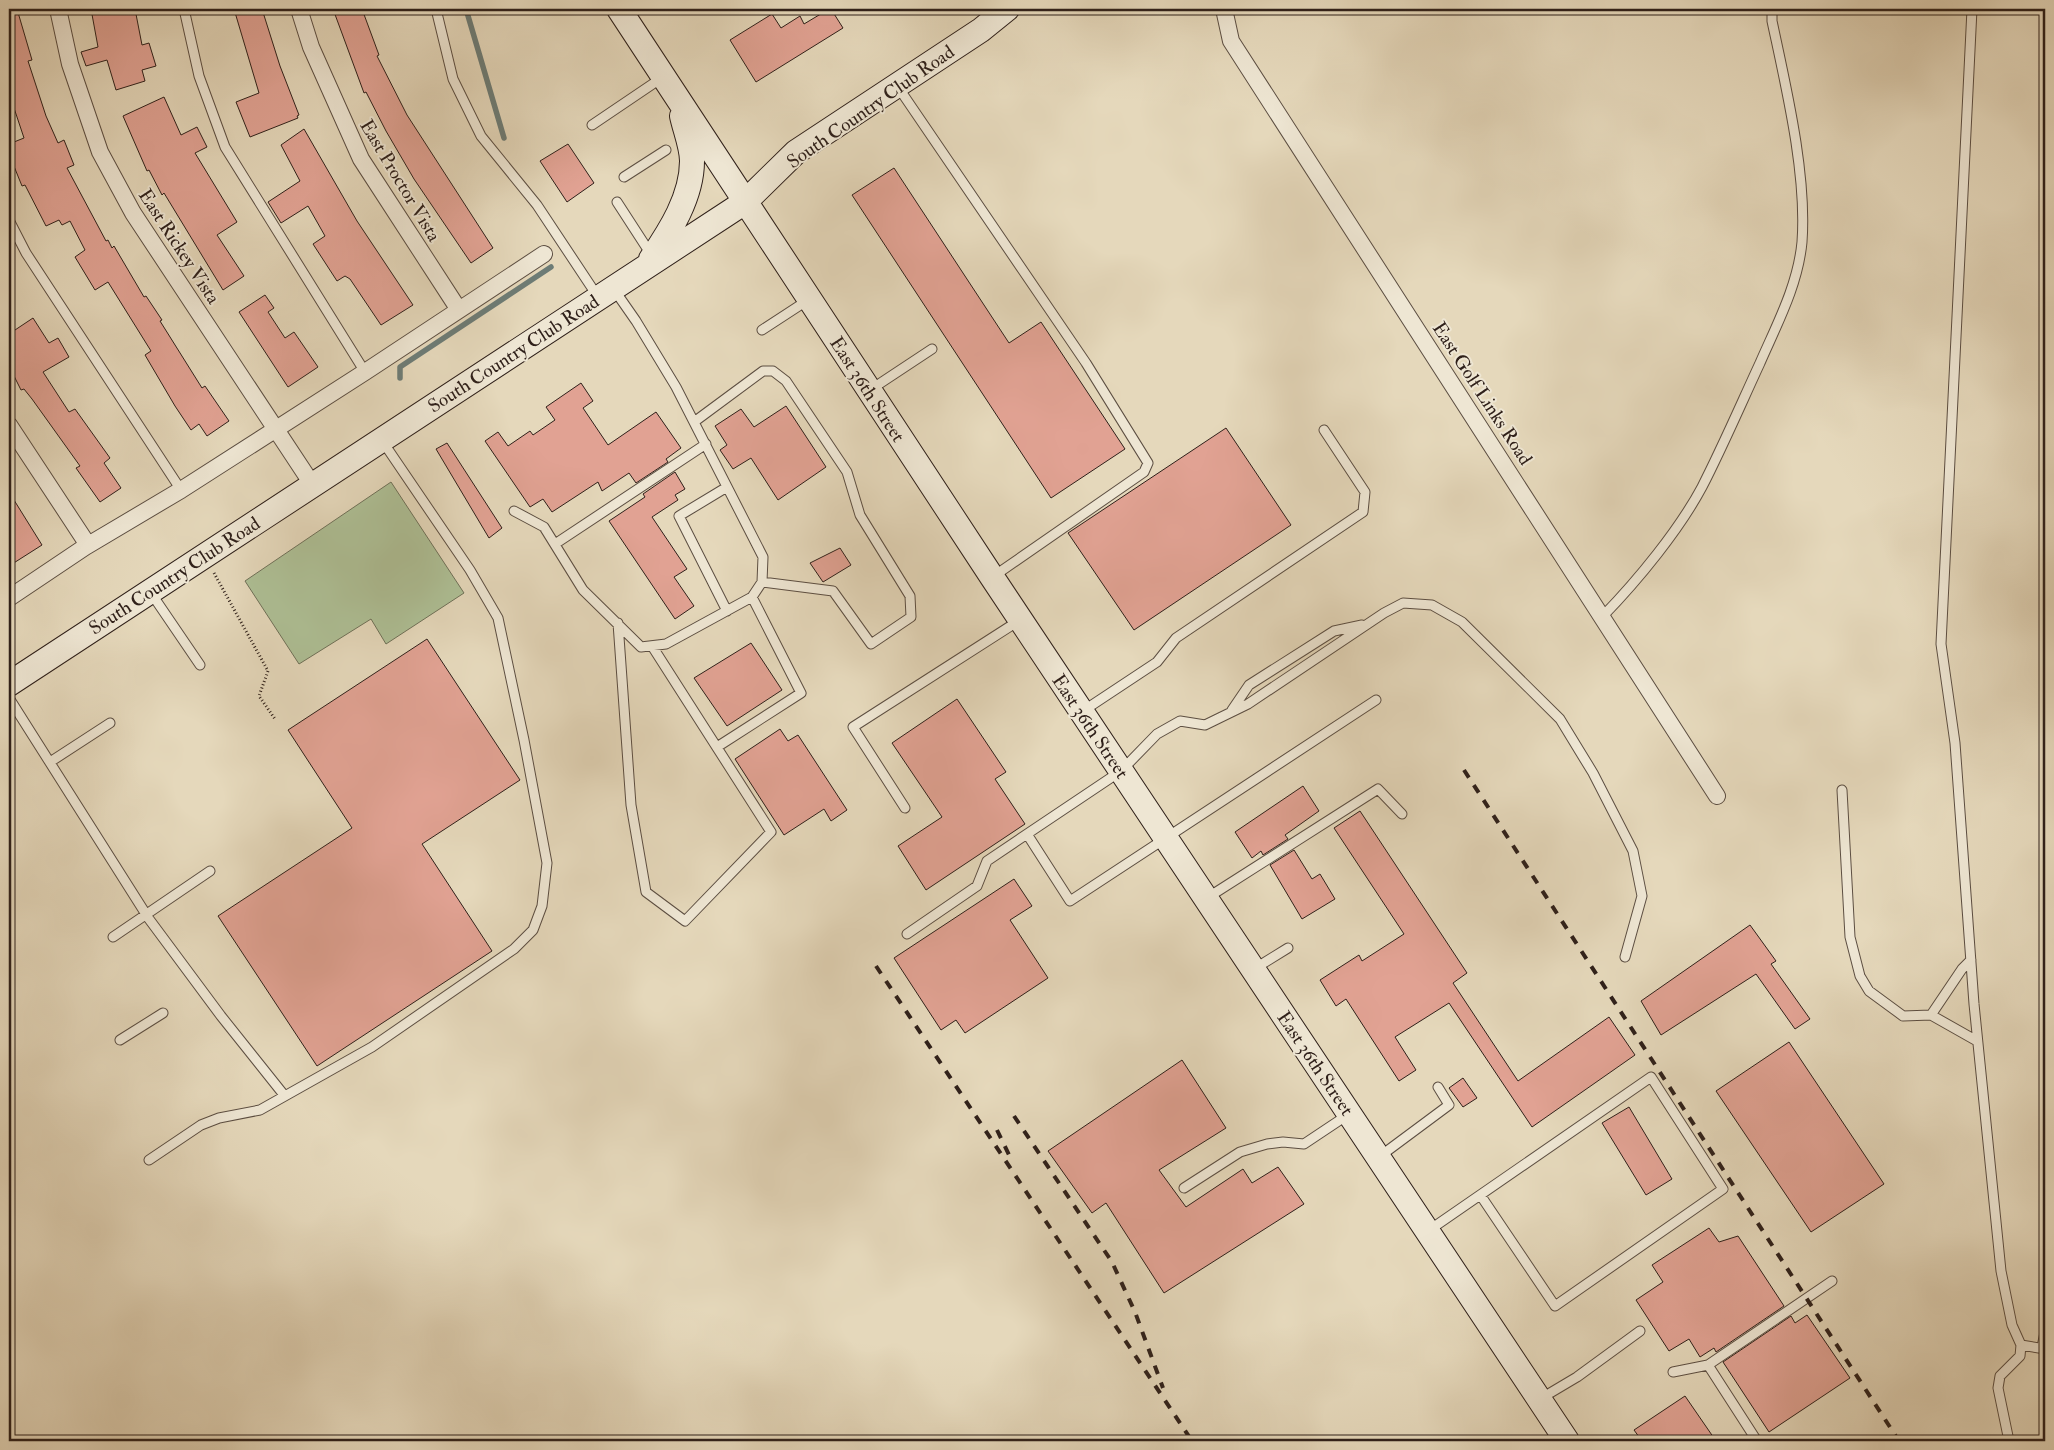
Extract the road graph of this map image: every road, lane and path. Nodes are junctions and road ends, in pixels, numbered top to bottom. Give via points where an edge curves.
1 (58, 9) edge
2 (184, 9) edge
3 (299, 9) edge
4 (436, 9) edge
5 (619, 9) edge
6 (1007, 9) edge
7 (1224, 9) edge
8 (1768, 9) edge
9 (1772, 9) edge
10 (1972, 9) edge
11 (1772, 20) junction
12 (663, 77) junction
13 (897, 85) junction
14 (678, 99) junction
15 (592, 125) dead end
16 (666, 150) dead end
17 (624, 177) dead end
18 (616, 202) dead end
19 (745, 202) junction
20 (9, 220) edge
21 (544, 254) dead end
22 (649, 262) junction
23 (606, 293) junction
24 (809, 300) junction
25 (459, 310) junction
26 (762, 330) dead end
27 (932, 348) dead end
28 (365, 372) junction
29 (869, 390) junction
30 (694, 422) junction
31 (9, 425) edge
32 (276, 429) junction
33 (1324, 430) dead end
34 (381, 439) junction
35 (706, 444) junction
36 (312, 484) junction
37 (727, 486) junction
38 (181, 490) junction
39 (514, 512) dead end
40 (555, 544) junction
41 (88, 545) junction
42 (214, 573) dead end
43 (992, 578) junction
44 (762, 582) junction
45 (150, 591) junction
46 (752, 597) junction
47 (9, 598) edge
48 (727, 611) junction
49 (1603, 616) junction
50 (1020, 620) junction
51 (618, 623) junction
52 (1366, 624) junction
53 (652, 646) junction
54 (200, 665) dead end
55 (9, 684) edge
56 (9, 698) edge
57 (1376, 700) dead end
58 (1082, 712) junction
59 (1230, 712) junction
60 (275, 719) dead end
61 (110, 723) dead end
62 (717, 747) junction
63 (50, 762) junction
64 (1121, 771) junction
65 (1842, 790) dead end
66 (1717, 796) dead end
67 (904, 808) dead end
68 (1402, 814) dead end
69 (1027, 834) junction
70 (1166, 838) junction
71 (210, 871) dead end
72 (1206, 898) junction
73 (146, 914) junction
74 (907, 934) dead end
75 (113, 936) dead end
76 (1288, 948) dead end
77 (1625, 956) dead end
78 (1970, 960) junction
79 (1254, 970) junction
80 (163, 1013) dead end
81 (1931, 1015) junction
82 (120, 1040) dead end
83 (1977, 1041) junction
84 (1438, 1087) dead end
85 (284, 1095) junction
86 (1350, 1114) junction
87 (1378, 1157) junction
88 (150, 1160) dead end
89 (1184, 1188) dead end
90 (1481, 1196) junction
91 (1428, 1231) junction
92 (1832, 1281) dead end
93 (1640, 1331) dead end
94 (2045, 1332) edge
95 (2020, 1345) junction
96 (2044, 1348) edge
97 (1708, 1365) junction
98 (1673, 1372) dead end
99 (1539, 1399) junction
100 (1567, 1441) edge
101 (1757, 1441) edge
102 (2009, 1441) edge

1 - 32 street, East Rickey Vista via 70,64 100,152 133,214
2 - 28 lane via 199,76 224,147
3 - 25 street, East Proctor Vista via 311,48 361,159
4 - 23 lane via 453,79 481,136
5 - 12 main road, East 36th Street
6 - 13 main road, South Country Club Road via 982,30
7 - 49 street, East Golf Links Road via 1231,41
8 - 11 lane
9 - 11 lane
10 - 78 lane via 1941,644 1955,743
11 - 49 lane via 1799,177 1803,224 1799,262 1786,305 1701,488 1641,572
12 - 14 main road, East 36th Street
12 - 15 lane
13 - 19 main road, South Country Club Road via 796,152
13 - 43 lane via 1086,363 1148,463 1144,472
14 - 19 main road, East 36th Street
14 - 22 main road via 692,160 684,200 668,234
16 - 17 lane
18 - 22 lane
19 - 22 main road, South Country Club Road
19 - 24 main road, East 36th Street
20 - 38 lane via 26,253
21 - 25 street
22 - 23 main road, South Country Club Road
23 - 30 lane via 636,321
23 - 34 main road, South Country Club Road
24 - 26 lane
24 - 29 main road, East 36th Street
25 - 28 street
27 - 29 lane
28 - 32 street
29 - 43 main road, East 36th Street
30 - 35 lane
30 - 44 lane via 764,371 773,370 786,381 847,472 860,515 910,596 911,617 871,644 833,592
31 - 41 street
32 - 36 street, East Rickey Vista
32 - 38 street
33 - 58 lane via 1365,492 1363,512 1176,638 1157,662
34 - 36 main road, South Country Club Road
34 - 85 lane via 470,570 498,618 547,863 542,906 533,930 514,949 372,1047
35 - 37 lane
35 - 40 lane
36 - 45 main road, South Country Club Road
37 - 44 lane via 763,558
37 - 48 lane via 679,516
38 - 41 street
39 - 40 lane via 544,527
40 - 51 lane via 583,590
41 - 47 street
42 - 60 path via 268,671 259,696
43 - 50 main road, East 36th Street
44 - 46 lane
45 - 54 lane
45 - 55 main road, South Country Club Road
46 - 48 lane
46 - 62 lane via 801,693
48 - 53 lane via 666,644
49 - 66 street, East Golf Links Road
50 - 58 main road, East 36th Street
50 - 67 lane via 853,727
51 - 53 lane via 641,647
51 - 62 lane via 631,805 646,892 685,921 771,832
52 - 59 lane via 1248,704
52 - 59 lane via 1334,630 1264,675 1249,685
52 - 77 lane via 1403,603 1432,605 1462,622 1560,719 1593,773 1633,851 1642,896
53 - 62 lane
56 - 63 lane
57 - 70 lane
58 - 64 main road, East 36th Street
59 - 64 lane via 1205,725 1180,721 1158,734
61 - 63 lane
63 - 73 lane
64 - 69 lane
64 - 70 main road, East 36th Street
65 - 81 lane via 1850,937 1860,976 1869,991 1903,1016
68 - 72 lane via 1378,789
69 - 70 lane via 1070,901
69 - 74 lane via 988,861 977,886
70 - 72 main road, East 36th Street
71 - 73 lane
72 - 79 main road, East 36th Street
73 - 75 lane
73 - 85 lane
76 - 79 lane
78 - 81 lane
78 - 83 lane
79 - 86 main road, East 36th Street
80 - 82 lane
81 - 83 lane
83 - 95 lane via 2001,1271 2012,1325
84 - 87 lane via 1448,1105
85 - 88 lane via 260,1110 200,1125
86 - 87 main road, East 36th Street
86 - 89 lane via 1304,1144 1283,1142 1240,1152
87 - 91 main road, East 36th Street
90 - 90 lane via 1651,1077 1723,1189 1556,1306
90 - 91 lane
91 - 99 main road, East 36th Street
92 - 97 lane
93 - 99 lane
94 - 96 lane
95 - 96 lane
95 - 102 lane via 2020,1356 2000,1376 1998,1388
97 - 98 lane
97 - 101 lane
99 - 100 main road, East 36th Street

